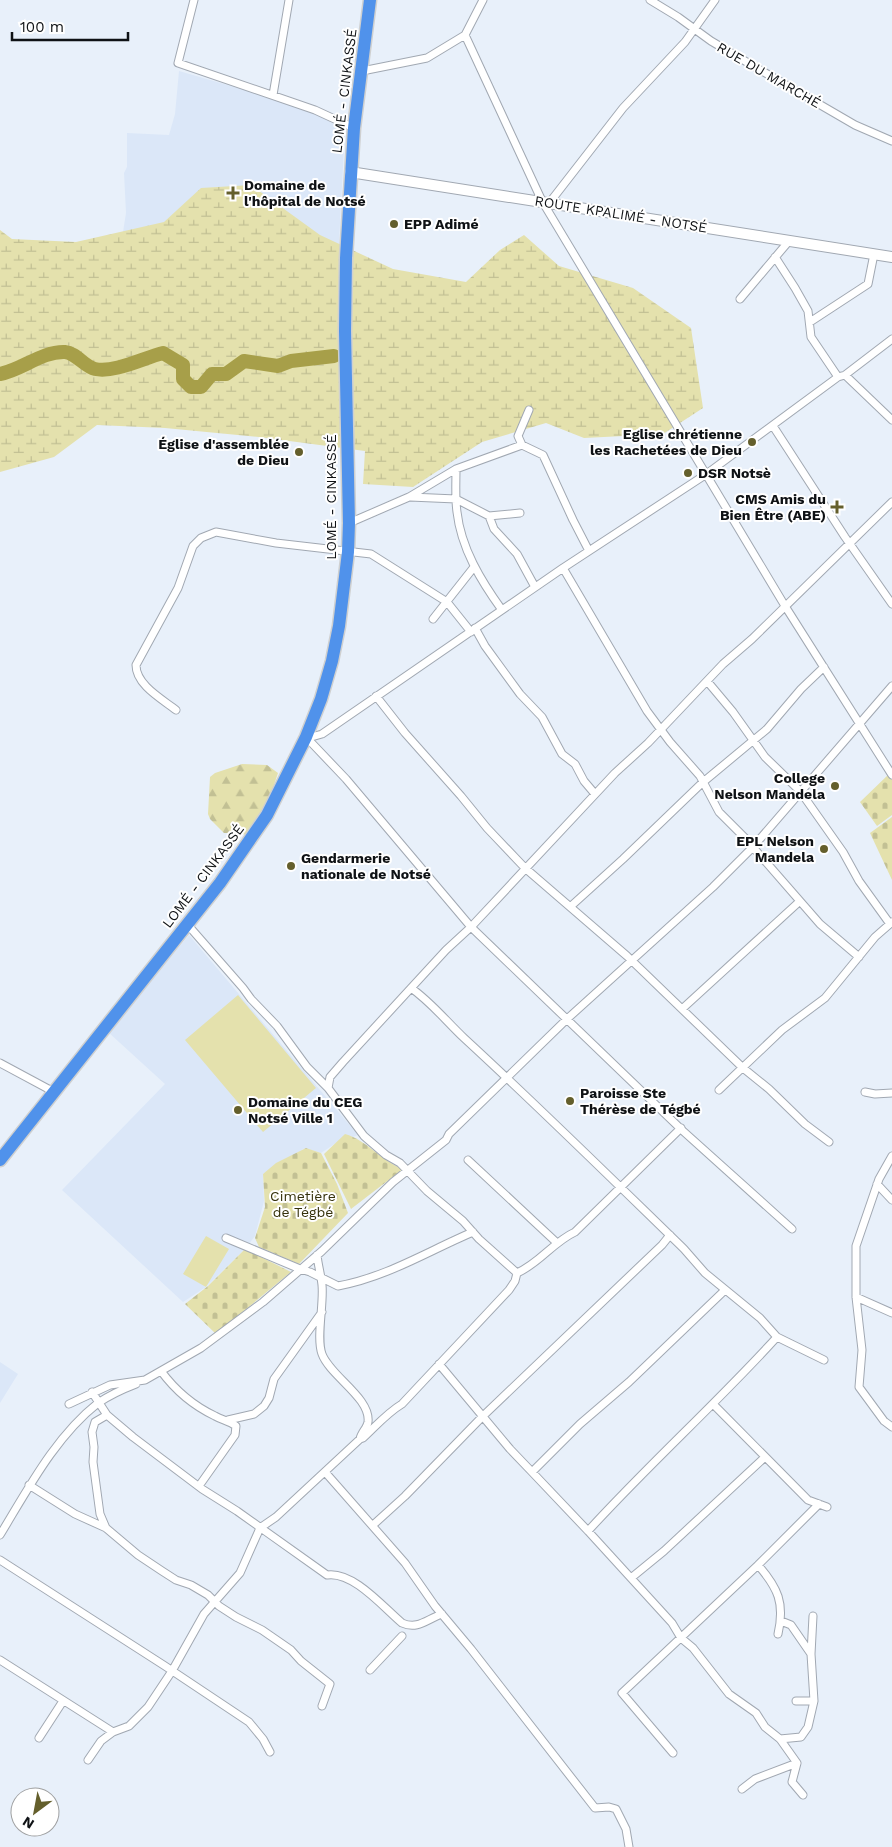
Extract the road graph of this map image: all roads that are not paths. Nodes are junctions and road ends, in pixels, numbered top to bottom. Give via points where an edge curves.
1 (194, 0) edge
2 (289, 0) edge
3 (370, 0) edge
4 (483, 0) edge
5 (650, 0) edge
6 (715, 0) edge
7 (694, 29) junction
8 (465, 35) junction
9 (362, 71) junction
10 (273, 95) junction
11 (354, 128) junction
12 (892, 141) edge
13 (350, 172) junction
14 (546, 202) junction
15 (789, 241) junction
16 (874, 254) junction
17 (774, 257) junction
18 (892, 257) edge
19 (740, 300) dead end
20 (810, 322) junction
21 (892, 338) edge
22 (841, 376) junction
23 (529, 410) dead end
24 (892, 420) edge
25 (773, 426) junction
26 (522, 445) junction
27 (456, 469) junction
28 (705, 475) junction
29 (409, 497) junction
30 (456, 499) junction
31 (892, 502) edge
32 (520, 513) dead end
33 (489, 516) junction
34 (349, 523) junction
35 (850, 545) junction
36 (589, 551) junction
37 (348, 552) junction
38 (474, 567) junction
39 (563, 568) junction
40 (535, 588) junction
41 (447, 602) junction
42 (892, 604) edge
43 (785, 606) junction
44 (502, 610) junction
45 (433, 620) dead end
46 (473, 630) junction
47 (824, 667) junction
48 (707, 681) junction
49 (892, 686) edge
50 (376, 696) junction
51 (176, 710) dead end
52 (860, 722) junction
53 (661, 729) junction
54 (307, 738) junction
55 (754, 741) junction
56 (892, 775) edge
57 (702, 783) junction
58 (800, 791) junction
59 (595, 794) junction
60 (753, 847) junction
61 (525, 868) junction
62 (800, 901) junction
63 (570, 907) junction
64 (891, 923) edge
65 (187, 924) junction
66 (471, 927) junction
67 (859, 957) junction
68 (631, 960) junction
69 (411, 988) junction
70 (682, 1009) junction
71 (567, 1019) junction
72 (0, 1064) edge
73 (743, 1068) junction
74 (508, 1077) junction
75 (328, 1088) junction
76 (719, 1090) dead end
77 (54, 1092) junction
78 (865, 1092) dead end
79 (892, 1093) edge
80 (681, 1128) junction
81 (829, 1142) dead end
82 (892, 1156) edge
83 (0, 1160) edge
84 (468, 1160) dead end
85 (408, 1170) junction
86 (877, 1184) junction
87 (621, 1187) junction
88 (892, 1200) edge
89 (792, 1229) dead end
90 (473, 1232) junction
91 (670, 1235) junction
92 (226, 1238) dead end
93 (556, 1242) junction
94 (318, 1255) junction
95 (300, 1269) junction
96 (518, 1273) junction
97 (321, 1278) junction
98 (725, 1290) junction
99 (856, 1297) junction
100 (322, 1312) junction
101 (892, 1313) edge
102 (777, 1337) junction
103 (824, 1360) dead end
104 (439, 1364) junction
105 (161, 1372) junction
106 (145, 1380) junction
107 (92, 1392) junction
108 (99, 1403) junction
109 (69, 1404) dead end
110 (713, 1404) junction
111 (107, 1414) junction
112 (483, 1416) junction
113 (228, 1420) junction
114 (892, 1427) edge
115 (360, 1439) junction
116 (765, 1457) junction
117 (325, 1472) junction
118 (532, 1472) junction
119 (30, 1485) junction
120 (199, 1486) junction
121 (819, 1504) junction
122 (827, 1507) dead end
123 (373, 1524) junction
124 (106, 1528) junction
125 (260, 1528) junction
126 (588, 1531) junction
127 (0, 1535) edge
128 (0, 1560) edge
129 (758, 1565) junction
130 (631, 1578) junction
131 (214, 1601) junction
132 (442, 1614) junction
133 (813, 1616) dead end
134 (781, 1621) junction
135 (778, 1634) dead end
136 (402, 1636) dead end
137 (681, 1638) junction
138 (811, 1654) junction
139 (0, 1660) edge
140 (172, 1670) junction
141 (370, 1670) dead end
142 (63, 1701) junction
143 (796, 1701) dead end
144 (814, 1701) junction
145 (322, 1706) dead end
146 (113, 1732) junction
147 (39, 1738) dead end
148 (780, 1740) junction
149 (270, 1752) dead end
150 (673, 1752) dead end
151 (88, 1760) dead end
152 (797, 1763) junction
153 (742, 1789) dead end
154 (803, 1795) dead end
155 (629, 1847) edge

1 - 10 street via 178,63
2 - 10 street
3 - 9 highway, LOMÉ - CINKASSÉ
4 - 8 street
5 - 7 street, RUE DU MARCHÉ
6 - 7 street
7 - 12 street, RUE DU MARCHÉ via 854,125
7 - 14 street via 622,108
8 - 9 street via 427,58
8 - 14 street
9 - 11 highway, LOMÉ - CINKASSÉ
10 - 11 street
11 - 13 highway, LOMÉ - CINKASSÉ
13 - 14 main road, ROUTE KPALIMÉ - NOTSÉ
13 - 34 highway, LOMÉ - CINKASSÉ via 345,314
14 - 15 main road, ROUTE KPALIMÉ - NOTSÉ
14 - 28 street
15 - 16 main road, ROUTE KPALIMÉ - NOTSÉ
15 - 17 street
16 - 18 main road, ROUTE KPALIMÉ - NOTSÉ
16 - 20 street via 868,284
17 - 19 street
17 - 20 street via 808,311
20 - 22 street via 811,337
21 - 22 street
22 - 24 street
22 - 25 street
23 - 26 street via 518,436
25 - 28 street
25 - 35 street
26 - 27 street
26 - 36 street via 543,455
27 - 29 street
27 - 30 street
28 - 36 street
28 - 43 street
29 - 30 street
29 - 34 street
30 - 33 street
30 - 38 street via 464,544
31 - 35 street
32 - 33 street
33 - 40 street via 494,529 517,554
34 - 37 highway, LOMÉ - CINKASSÉ
35 - 42 street
35 - 43 street
36 - 39 street
37 - 41 street via 371,554
37 - 51 street via 216,532 192,546 178,588 136,665 136,672 145,685
37 - 54 highway, LOMÉ - CINKASSÉ via 332,661
38 - 41 street
38 - 44 street
39 - 40 street
39 - 53 street via 647,711
40 - 44 street
41 - 45 street
41 - 46 street
43 - 47 street
43 - 48 street
44 - 46 street
46 - 50 street
46 - 59 street via 520,694 542,717 562,754 575,764
47 - 52 street
47 - 55 street
48 - 53 street
48 - 55 street
49 - 52 street
50 - 54 street via 322,734
50 - 61 street via 487,828
52 - 56 street
52 - 58 street
53 - 57 street via 700,776
53 - 59 street
54 - 65 highway, LOMÉ - CINKASSÉ via 267,815
54 - 66 street via 346,779
55 - 57 street
55 - 58 street via 765,757
57 - 60 street via 719,812
57 - 63 street
58 - 60 street
58 - 64 street via 859,881
59 - 61 street
60 - 62 street
60 - 68 street
61 - 63 street
61 - 66 street
62 - 67 street via 820,924
62 - 70 street
63 - 68 street
64 - 67 street
65 - 75 street
65 - 77 highway, LOMÉ - CINKASSÉ
66 - 69 street
66 - 71 street
67 - 73 street via 825,998 782,1030
68 - 70 street
68 - 71 street
69 - 74 street via 427,999
69 - 75 street via 330,1077
70 - 73 street
71 - 74 street
71 - 80 street
72 - 77 street
73 - 76 street
73 - 81 street
74 - 85 street via 446,1140
74 - 87 street
75 - 85 street via 364,1136
77 - 83 highway, LOMÉ - CINKASSÉ
78 - 79 street
80 - 87 street
80 - 89 street
82 - 86 street
84 - 93 street
85 - 90 street
85 - 94 street
86 - 88 street
86 - 99 street via 856,1246
87 - 91 street
87 - 93 street via 575,1232
90 - 96 street
90 - 97 street via 400,1267 347,1285 338,1286
91 - 98 street
91 - 112 street
92 - 95 street
93 - 96 street
94 - 95 street
94 - 97 street
95 - 97 street
95 - 105 street via 228,1329
96 - 104 street via 509,1290
97 - 100 street
98 - 102 street via 760,1318
98 - 118 street
99 - 101 street
99 - 114 street via 862,1350 859,1387
100 - 113 street via 274,1379 264,1406 254,1414
100 - 115 street via 321,1353 364,1404 367,1413 367,1425
102 - 103 street
102 - 110 street
104 - 112 street
104 - 115 street via 402,1404
105 - 106 street
105 - 113 street via 184,1396 216,1417
106 - 107 street via 110,1385
106 - 108 street
107 - 108 street
107 - 109 street
108 - 111 street
108 - 119 street via 76,1423
110 - 116 street
110 - 126 street
111 - 120 street
111 - 124 street via 95,1422 92,1432 94,1473 100,1514
112 - 118 street
112 - 123 street
113 - 120 street via 236,1426 236,1435
115 - 117 street
116 - 121 street via 808,1500
116 - 130 street
117 - 123 street
117 - 125 street
118 - 126 street
119 - 124 street via 75,1514
119 - 127 street
120 - 125 street
121 - 122 street
121 - 129 street
123 - 132 street
124 - 131 street via 138,1555
125 - 131 street via 240,1573
125 - 132 street via 328,1575 348,1578 408,1626 418,1626
126 - 130 street
128 - 140 street
129 - 134 street via 772,1582 780,1600
129 - 137 street
130 - 137 street via 672,1623
131 - 140 street
131 - 145 street via 291,1650 330,1684
132 - 155 street via 595,1808 616,1809 626,1830
133 - 138 street
134 - 135 street
134 - 138 street via 791,1625
136 - 141 street
137 - 148 street via 693,1648 728,1694 756,1713 765,1727
137 - 150 street via 622,1693
138 - 144 street
139 - 142 street
140 - 146 street via 138,1719
140 - 149 street via 249,1722
142 - 146 street
142 - 147 street
143 - 144 street
144 - 148 street via 808,1727 801,1737
146 - 151 street via 101,1741
148 - 152 street
152 - 153 street via 755,1779
152 - 154 street via 792,1782

